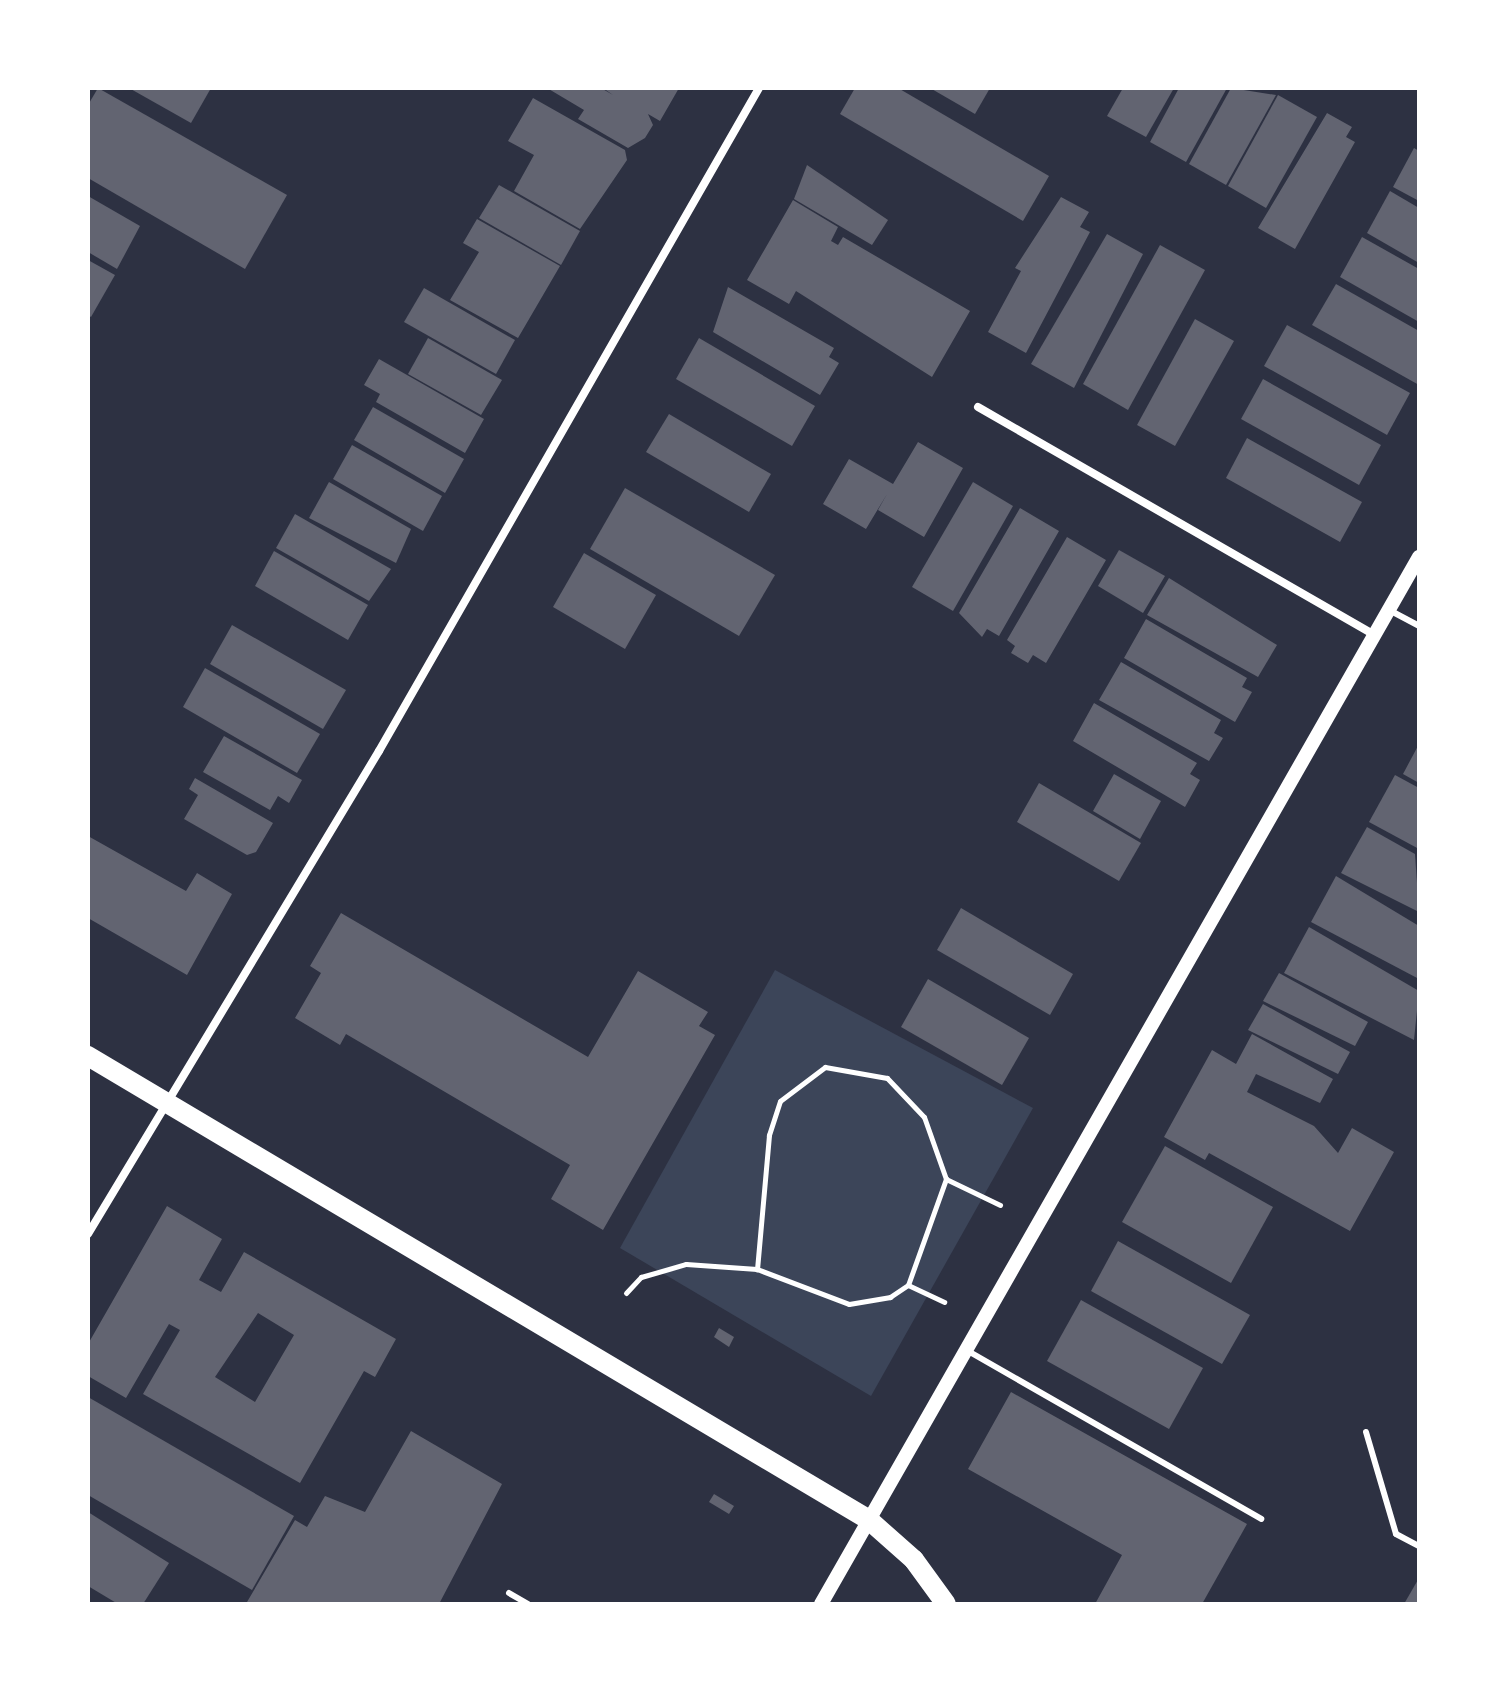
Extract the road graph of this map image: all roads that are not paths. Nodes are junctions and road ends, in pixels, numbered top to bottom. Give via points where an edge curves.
1 (759, 88) edge
2 (978, 407) dead end
3 (1419, 557) edge
4 (1388, 609) junction
5 (1419, 626) edge
6 (1372, 634) junction
7 (88, 1056) edge
8 (166, 1099) junction
9 (88, 1234) edge
10 (965, 1349) junction
11 (1366, 1432) dead end
12 (1261, 1519) dead end
13 (869, 1520) junction
14 (1419, 1546) edge
15 (509, 1593) dead end
16 (528, 1604) edge
17 (821, 1604) edge
18 (946, 1604) edge

1 - 8 street via 379,751
2 - 6 street
3 - 4 street
4 - 5 lane
4 - 6 street
6 - 10 street
7 - 8 main road
8 - 9 street
8 - 13 main road
10 - 12 lane
10 - 13 street
11 - 14 lane via 1396,1534
13 - 17 street
13 - 18 main road via 914,1560
15 - 16 lane

